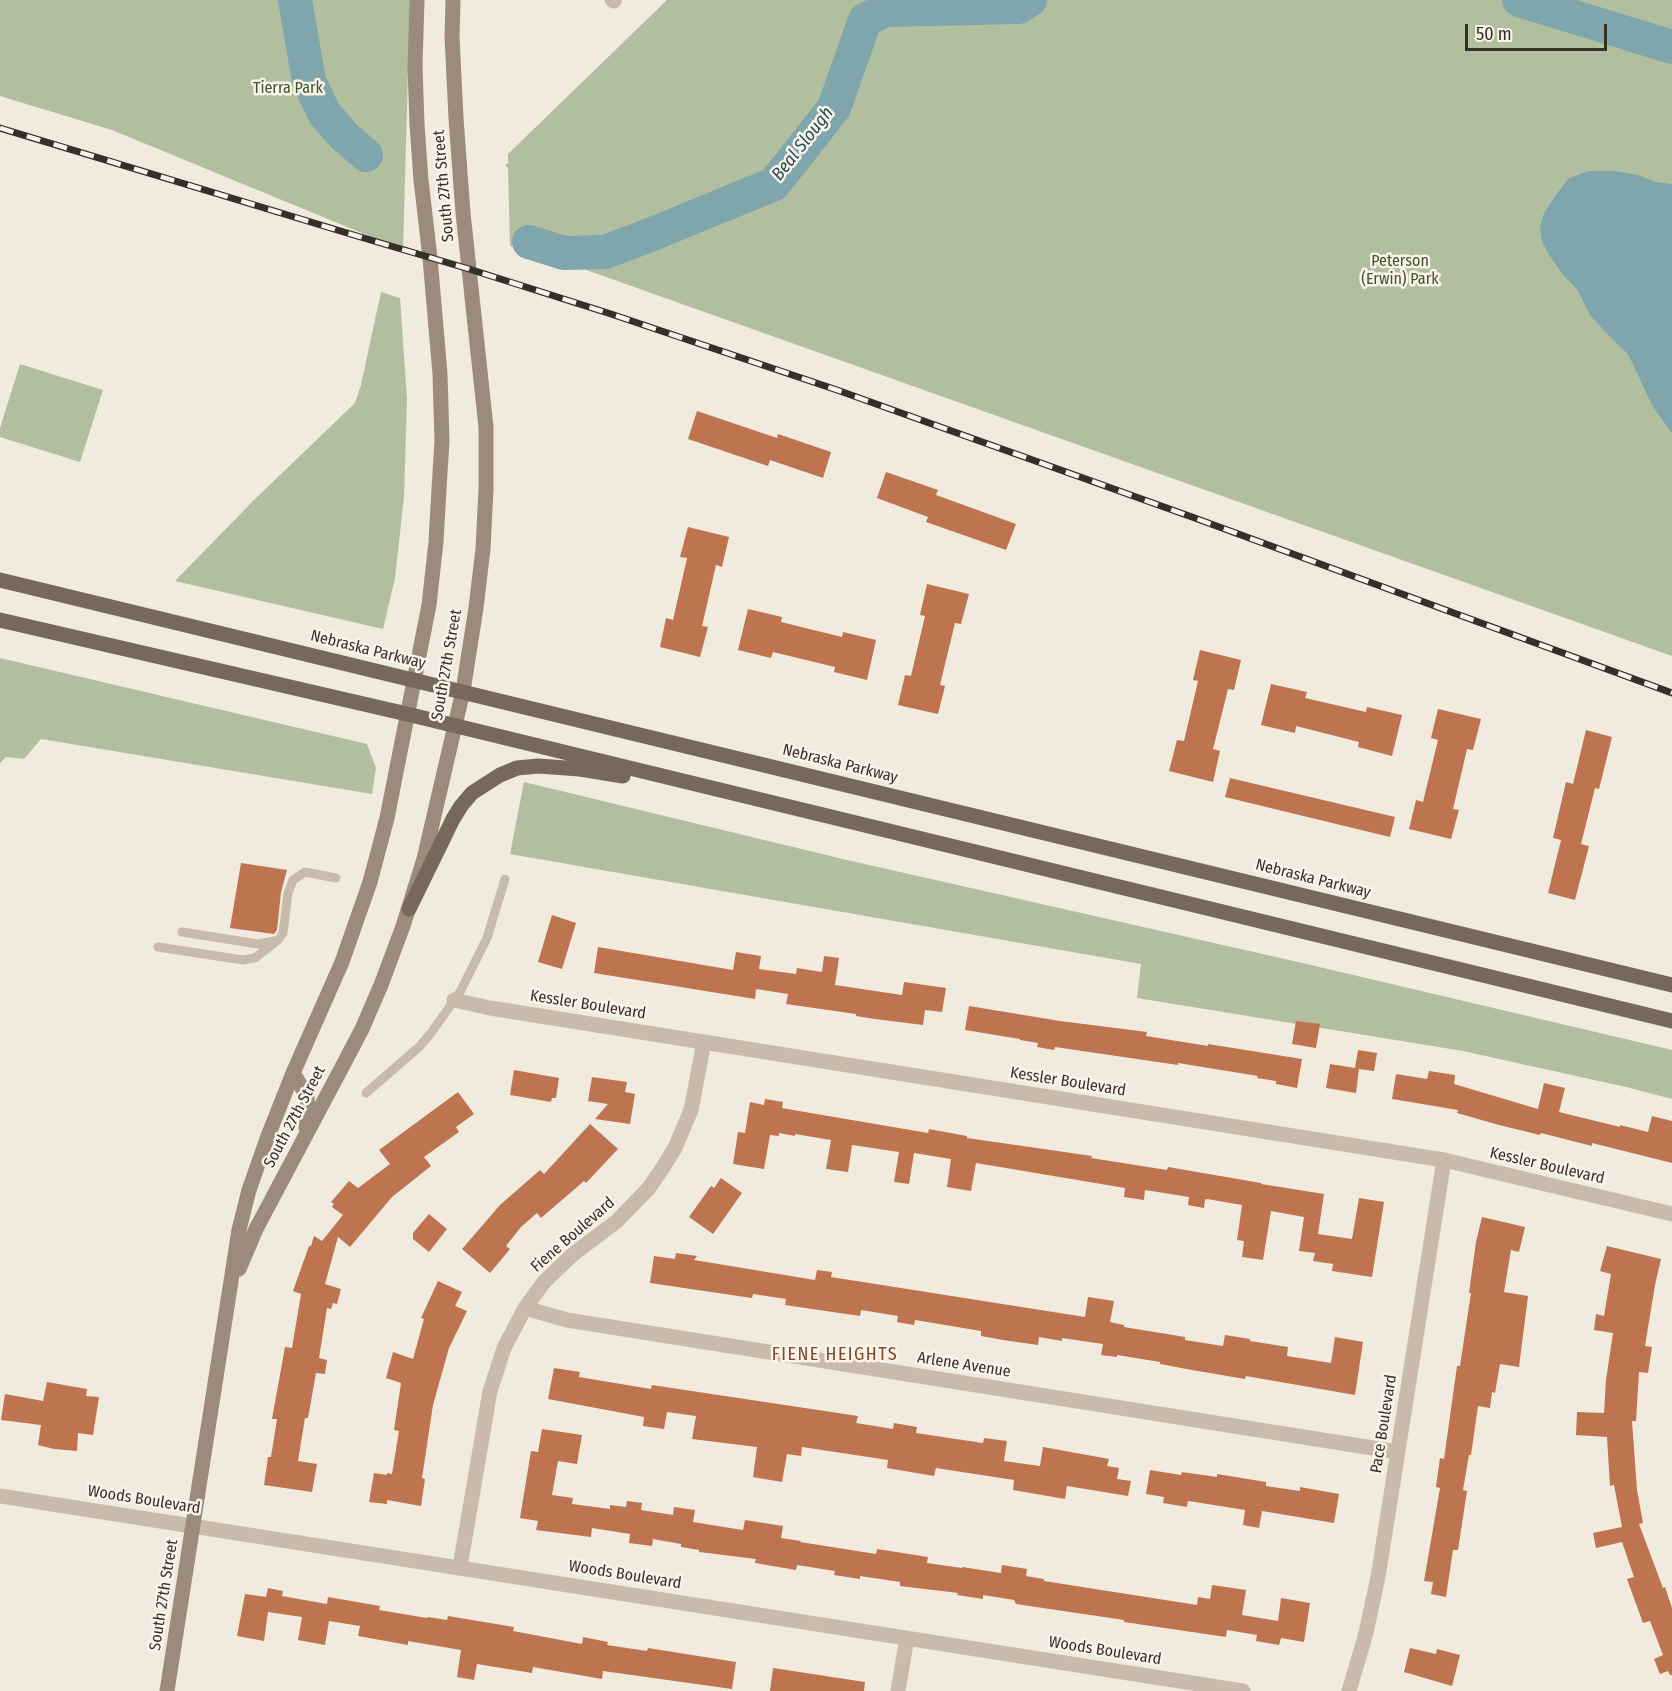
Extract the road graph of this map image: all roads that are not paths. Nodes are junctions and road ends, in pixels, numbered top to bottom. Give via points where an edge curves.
1 (417, 0) edge
2 (453, 0) edge
3 (0, 580) edge
4 (0, 620) edge
5 (414, 679) junction
6 (463, 691) junction
7 (407, 714) junction
8 (454, 726) junction
9 (758, 800) junction
10 (336, 878) dead end
11 (505, 879) dead end
12 (409, 909) junction
13 (182, 932) dead end
14 (278, 940) junction
15 (159, 947) dead end
16 (1672, 985) edge
17 (454, 1000) junction
18 (1672, 1021) edge
19 (704, 1042) junction
20 (293, 1073) junction
21 (366, 1093) dead end
22 (305, 1137) junction
23 (1444, 1160) junction
24 (1672, 1214) edge
25 (230, 1292) junction
26 (525, 1308) junction
27 (1398, 1452) junction
28 (0, 1496) edge
29 (193, 1525) junction
30 (460, 1567) junction
31 (906, 1638) junction
32 (167, 1691) edge
33 (898, 1691) edge
34 (1243, 1691) edge
35 (1349, 1691) edge

1 - 5 main road, South 27th Street via 417,125 440,374 442,441 434,563
2 - 6 main road, South 27th Street via 463,213 486,427 483,549
3 - 5 main road, Nebraska Parkway
4 - 7 main road
5 - 6 main road, Nebraska Parkway
5 - 7 main road, South 27th Street
6 - 8 main road, South 27th Street
6 - 16 main road, Nebraska Parkway
7 - 8 main road
7 - 20 main road, South 27th Street via 370,882 342,962
8 - 9 main road
8 - 12 main road, South 27th Street
9 - 12 main road via 580,769 517,768 472,793 461,806
9 - 18 main road
10 - 14 lane via 305,872 293,880 283,933
11 - 17 lane via 487,938
12 - 22 main road, South 27th Street via 362,1029
13 - 14 lane via 258,944
14 - 15 lane via 255,958 243,960
17 - 19 street, Kessler Boulevard
17 - 21 lane via 419,1047
19 - 23 street, Kessler Boulevard
19 - 26 street, Fiene Boulevard via 691,1110 662,1169 617,1221 544,1282
20 - 22 main road via 307,1096
20 - 25 main road, South 27th Street via 249,1190
22 - 25 main road, South 27th Street via 256,1229
23 - 24 street, Kessler Boulevard
23 - 27 street, Pace Boulevard
25 - 29 main road, South 27th Street
26 - 27 street, Arlene Avenue via 579,1322
26 - 30 street, Fiene Boulevard via 504,1348 490,1391
27 - 35 street, Pace Boulevard via 1372,1608
28 - 29 street, Woods Boulevard
29 - 30 street, Woods Boulevard
29 - 32 main road, South 27th Street
30 - 31 street, Woods Boulevard
31 - 33 street
31 - 34 street, Woods Boulevard

